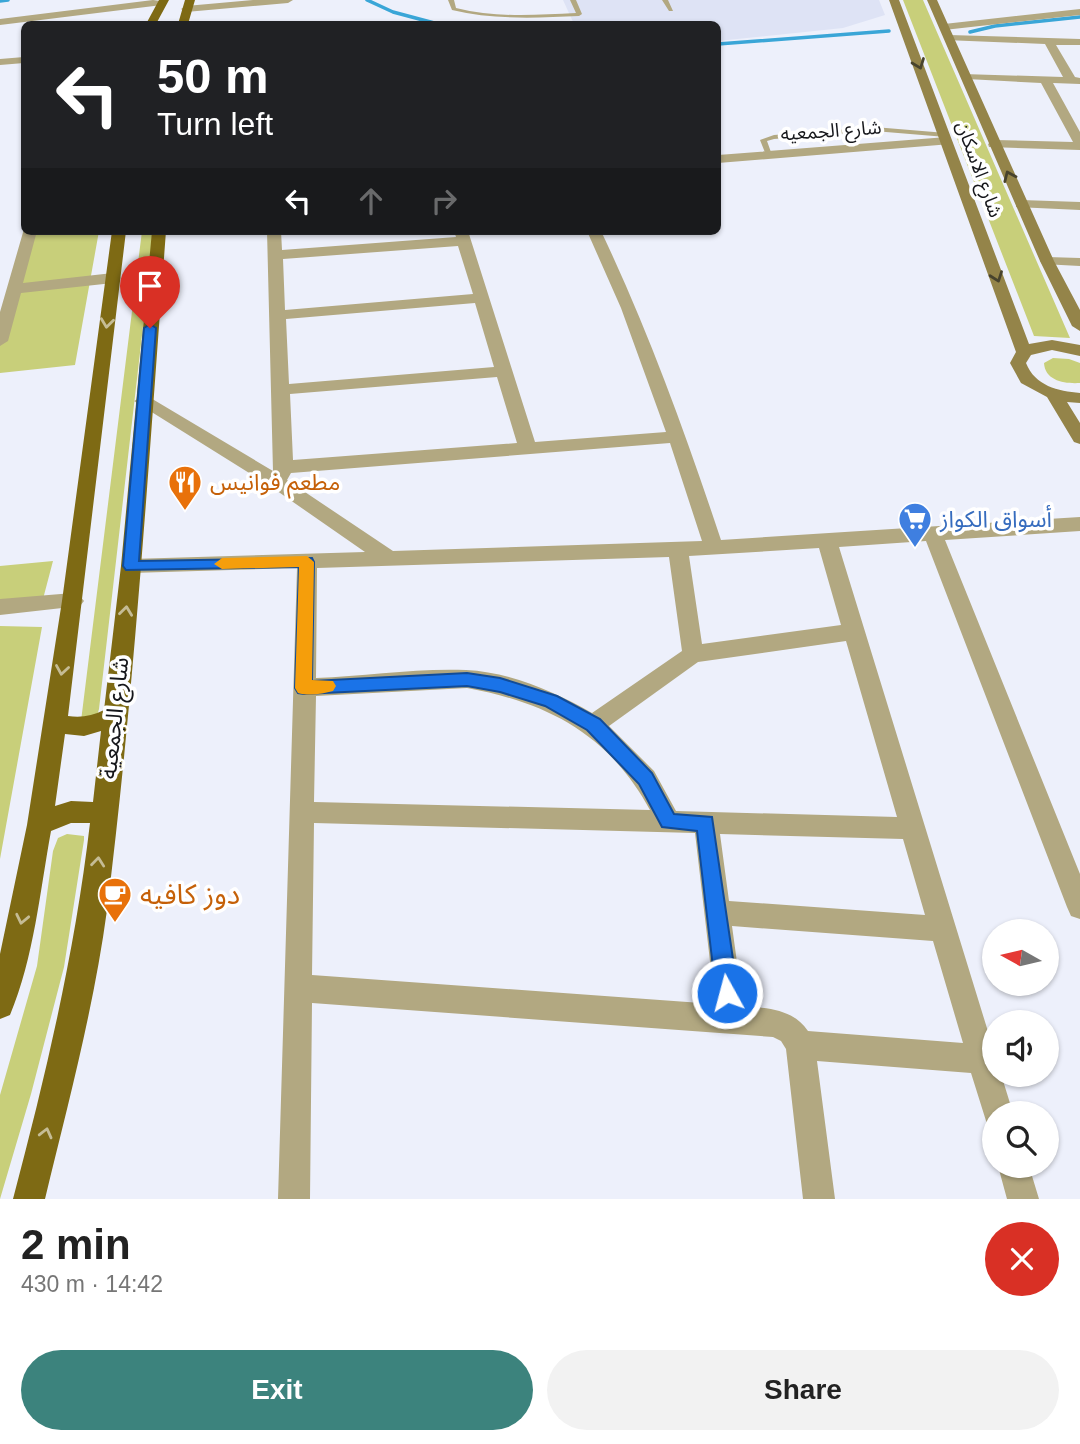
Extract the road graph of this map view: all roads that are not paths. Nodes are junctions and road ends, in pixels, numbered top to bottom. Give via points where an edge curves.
1 (288, 0) edge
2 (452, 0) edge
3 (573, 0) edge
4 (665, 0) edge
5 (894, 0) edge
6 (932, 0) edge
7 (163, 1) edge
8 (188, 4) edge
9 (671, 10) dead end
10 (1080, 12) edge
11 (153, 21) edge
12 (184, 21) edge
13 (0, 22) edge
14 (947, 32) junction
15 (1049, 41) junction
16 (1080, 42) edge
17 (21, 60) edge
18 (0, 62) edge
19 (967, 76) junction
20 (1045, 80) junction
21 (1075, 81) edge
22 (947, 138) junction
23 (994, 144) junction
24 (1080, 144) edge
25 (721, 159) edge
26 (1021, 204) junction
27 (1080, 206) edge
28 (29, 235) edge
29 (118, 235) edge
30 (159, 235) edge
31 (274, 235) edge
32 (596, 235) edge
33 (463, 236) edge
34 (276, 255) junction
35 (1047, 261) junction
36 (1080, 262) edge
37 (113, 278) junction
38 (15, 289) junction
39 (481, 298) junction
40 (1076, 311) edge
41 (278, 315) junction
42 (3, 321) edge
43 (1080, 326) edge
44 (0, 341) edge
45 (1080, 351) edge
46 (1024, 352) junction
47 (504, 371) junction
48 (281, 390) junction
49 (1054, 394) junction
50 (1080, 398) edge
51 (143, 401) junction
52 (678, 437) junction
53 (1080, 438) edge
54 (527, 447) junction
55 (281, 475) junction
56 (1080, 524) edge
57 (933, 534) junction
58 (827, 541) junction
59 (714, 548) junction
60 (677, 550) junction
61 (390, 559) junction
62 (307, 562) junction
63 (131, 566) junction
64 (73, 601) junction
65 (0, 607) edge
66 (856, 631) junction
67 (693, 654) junction
68 (304, 688) junction
69 (113, 716) junction
70 (54, 720) junction
71 (593, 724) junction
72 (301, 812) junction
73 (103, 817) junction
74 (669, 822) junction
75 (706, 823) junction
76 (40, 825) junction
77 (913, 828) junction
78 (1080, 907) edge
79 (717, 912) junction
80 (943, 929) junction
81 (298, 988) junction
82 (2, 994) edge
83 (731, 1020) junction
84 (800, 1045) junction
85 (982, 1059) joint
86 (1017, 1178) edge
87 (29, 1199) edge
88 (294, 1199) edge
89 (819, 1199) edge
90 (1023, 1199) edge

1 - 8 street
2 - 3 lane via 454,9 468,13 517,18 579,13
4 - 9 lane
5 -> 22 main road, شارع الاسكان
6 - 14 main road, شارع الاسكان
7 - 11 main road
7 - 13 street
8 - 12 main road
10 - 14 street via 999,19
14 - 15 street
14 - 19 main road, شارع الاسكان
15 - 16 street
15 - 21 street
17 - 18 street
19 - 20 street
19 - 23 main road, شارع الاسكان
20 - 21 street
20 - 24 street
22 - 25 street, شارع الجمعيه
22 -> 46 main road, شارع الاسكان
23 - 24 street
26 -> 23 main road, شارع الاسكان
26 - 27 street
26 - 35 main road, شارع الاسكان
28 - 38 street
29 - 37 main road
30 - 51 main road, شارع الجمعية
31 - 34 street
32 - 52 street
33 - 34 street
33 - 39 street
34 - 41 street
35 - 36 street
35 - 40 main road, شارع الاسكان
37 - 38 street
37 -> 64 main road
38 - 42 street
39 - 41 street
39 - 47 street
40 - 43 main road, شارع الاسكان
41 - 48 street
42 - 44 street
45 - 46 main road via 1052,345
46 - 49 main road, شارع الاسكان via 1018,363 1024,377
47 - 48 street
47 - 54 street
48 - 55 street
49 - 50 main road
49 - 53 main road
51 - 55 street
51 - 63 main road, شارع الجمعية
52 - 54 street
52 - 59 street
54 - 55 street
55 - 61 street
56 - 57 street
57 - 58 street
57 - 78 street
58 - 59 street
58 - 66 street
59 - 60 street
60 - 61 street
60 - 67 street
61 - 62 street
62 - 63 street
62 - 68 street
69 -> 63 main road, شارع الجمعية
64 - 65 street
64 -> 70 main road
66 - 67 street
66 - 77 street
67 - 71 street
68 - 71 street via 467,679 551,701
68 - 72 street
69 - 70 main road via 81,727
69 - 73 main road, شارع الجمعية
70 - 76 main road
71 - 74 street via 645,778
72 - 74 street
72 - 81 street
73 - 76 main road via 73,811
87 -> 73 main road, شارع الجمعية via 75,1009 93,912
74 - 75 street
75 - 77 street
75 - 79 street
76 -> 82 main road
77 - 80 street
79 - 80 street
79 - 83 street
80 - 85 street
81 - 83 street
81 - 88 street
83 - 84 street via 775,1023 791,1031
84 - 85 street
84 - 89 street
86 - 90 street

